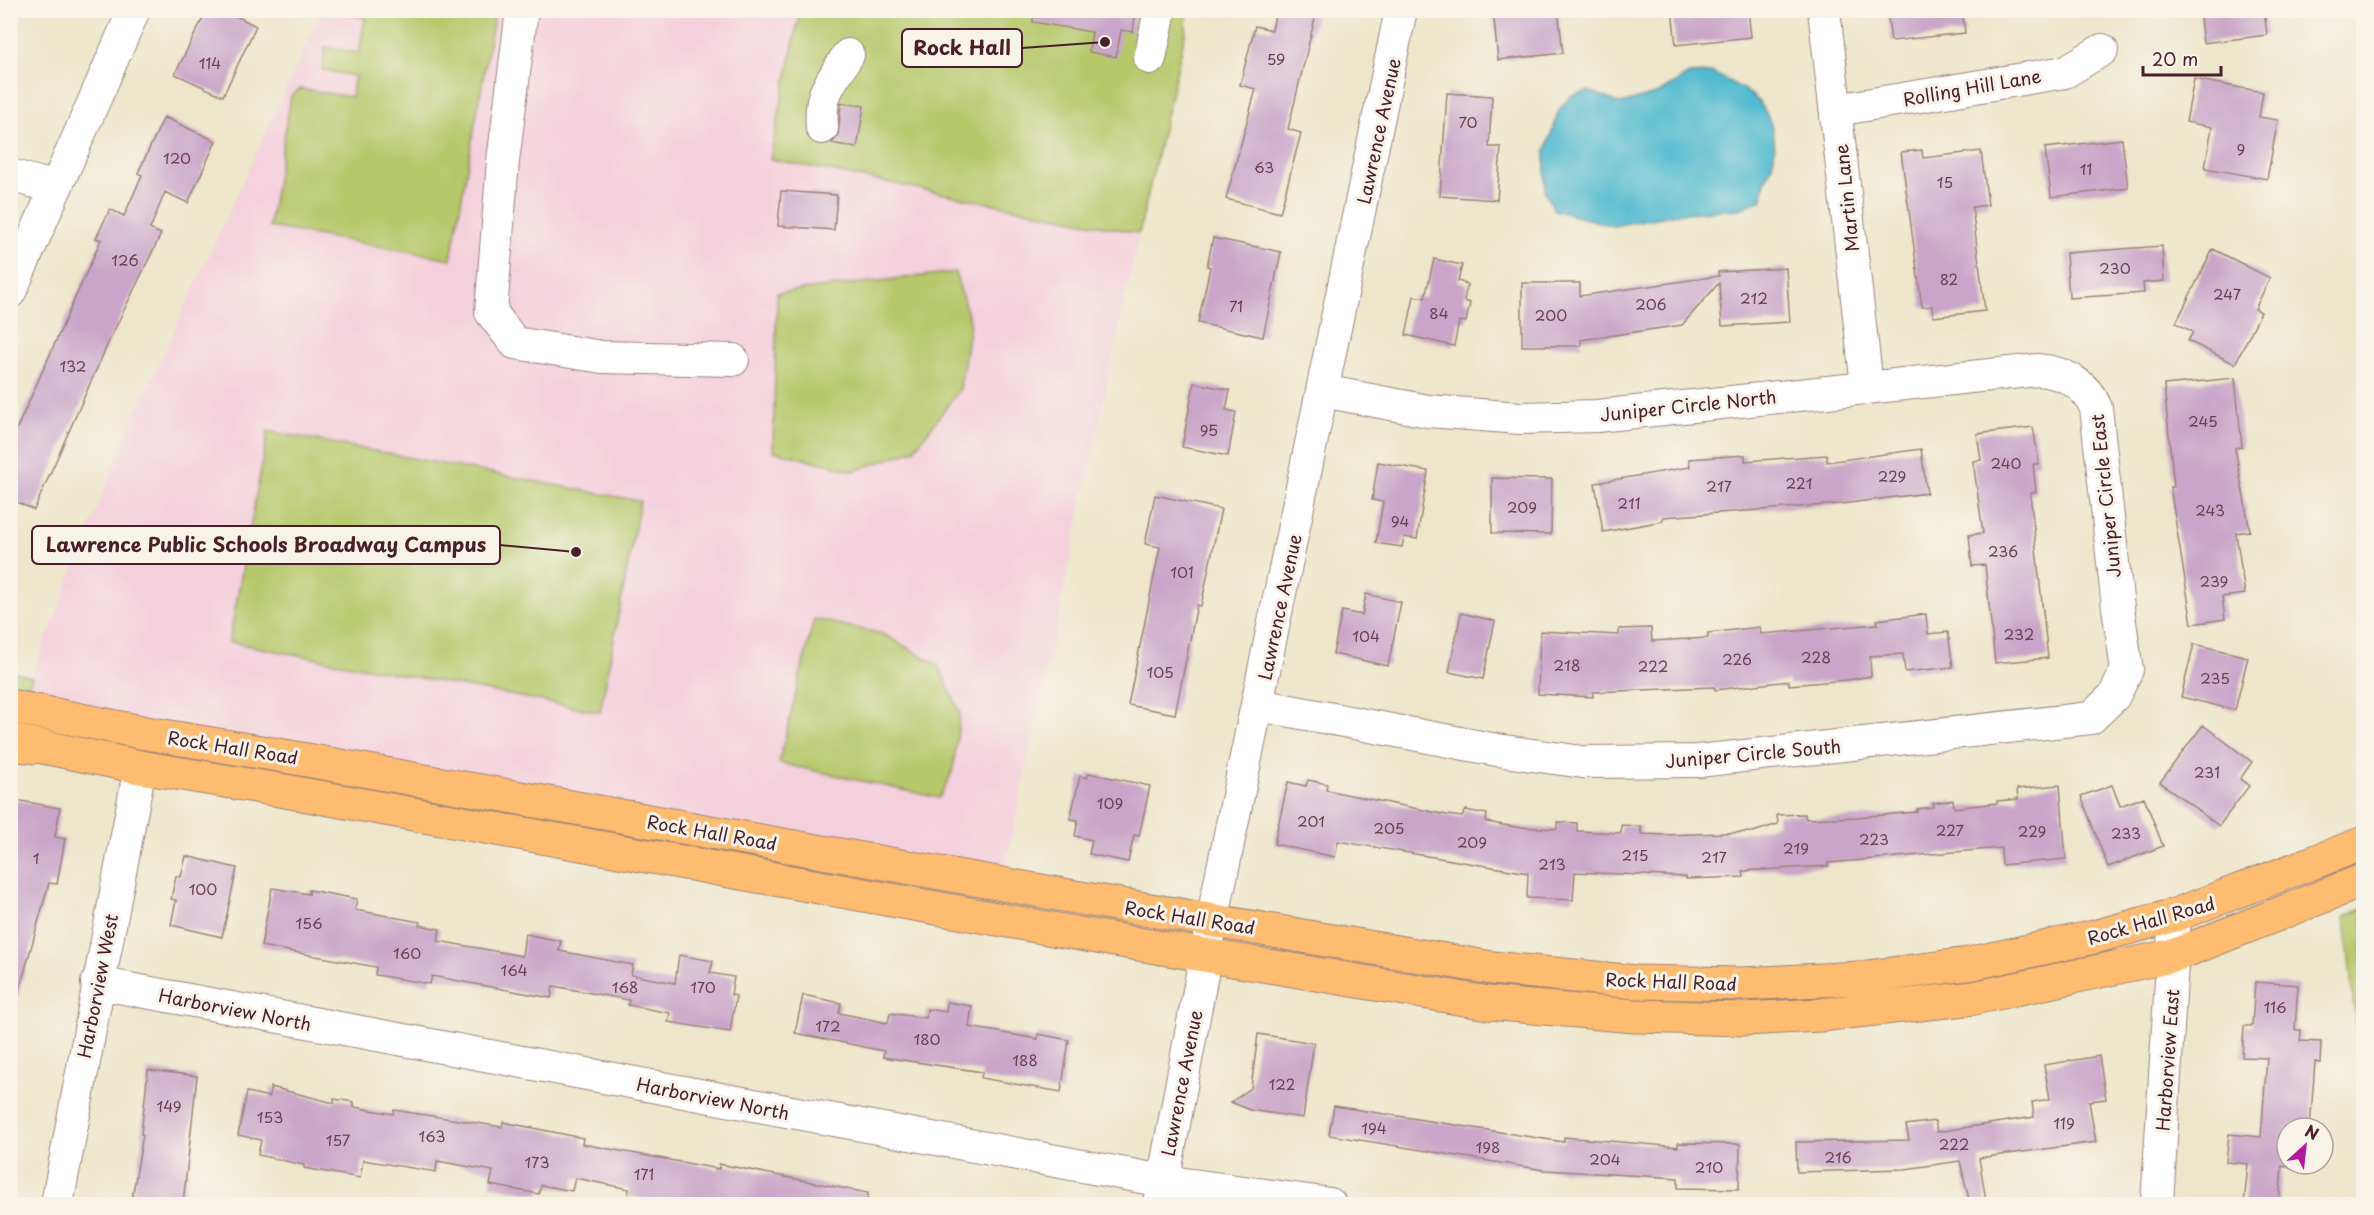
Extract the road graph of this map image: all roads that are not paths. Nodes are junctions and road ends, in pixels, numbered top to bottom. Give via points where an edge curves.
1 (134, 10) edge
2 (522, 10) edge
3 (1160, 10) edge
4 (1401, 10) edge
5 (1824, 10) edge
6 (2102, 50) dead end
7 (848, 55) dead end
8 (1150, 58) dead end
9 (1836, 110) junction
10 (822, 128) dead end
11 (10, 175) edge
12 (56, 188) junction
13 (10, 292) edge
14 (733, 360) dead end
15 (2053, 371) joint
16 (1867, 386) junction
17 (1323, 391) junction
18 (2118, 608) joint
19 (1259, 705) junction
20 (10, 706) edge
21 (18, 744) edge
22 (140, 767) junction
23 (575, 807) junction
24 (569, 842) junction
25 (2364, 843) edge
26 (2364, 880) edge
27 (2175, 915) junction
28 (1212, 921) junction
29 (1206, 955) junction
30 (2175, 955) junction
31 (97, 983) junction
32 (1161, 1193) edge
33 (57, 1204) edge
34 (1329, 1204) edge
35 (2157, 1204) edge

1 - 12 street
2 - 14 street via 503,161 491,312 515,343 602,357
3 - 8 street
4 - 17 street, Lawrence Avenue
5 - 9 street, Martin Lane
6 - 9 street, Rolling Hill Lane via 2065,72
7 - 10 street via 825,90 820,105
9 - 16 street, Martin Lane
11 - 12 street
12 - 13 street
15 - 16 street, Juniper Circle North
15 - 18 street, Juniper Circle East via 2073,380 2092,397 2096,408
16 - 17 street, Juniper Circle North via 1597,416 1520,418 1428,411
17 - 19 street, Lawrence Avenue
18 - 19 street, Juniper Circle South via 2127,670 2114,696 2091,718 1698,761 1583,762 1497,750
19 - 28 street, Lawrence Avenue
20 - 23 main road, Rock Hall Road
21 - 22 main road, Rock Hall Road
22 - 24 main road, Rock Hall Road
22 - 31 street, Harborview West
23 - 24 main road
23 - 28 main road, Rock Hall Road
24 - 29 main road, Rock Hall Road
25 - 27 main road, Rock Hall Road
26 - 30 main road, Rock Hall Road
27 - 28 main road, Rock Hall Road via 2094,938 1968,964 1859,978 1743,984 1636,982 1492,968
27 - 30 street, Harborview East
28 - 29 street, Lawrence Avenue
29 - 30 main road, Rock Hall Road via 1488,1003 1634,1016 1743,1018 1862,1012 1974,998
29 - 32 street, Lawrence Avenue
30 - 35 street, Harborview East
31 - 32 street, Harborview North
31 - 33 street, Harborview West
32 - 34 street, Harborview North

